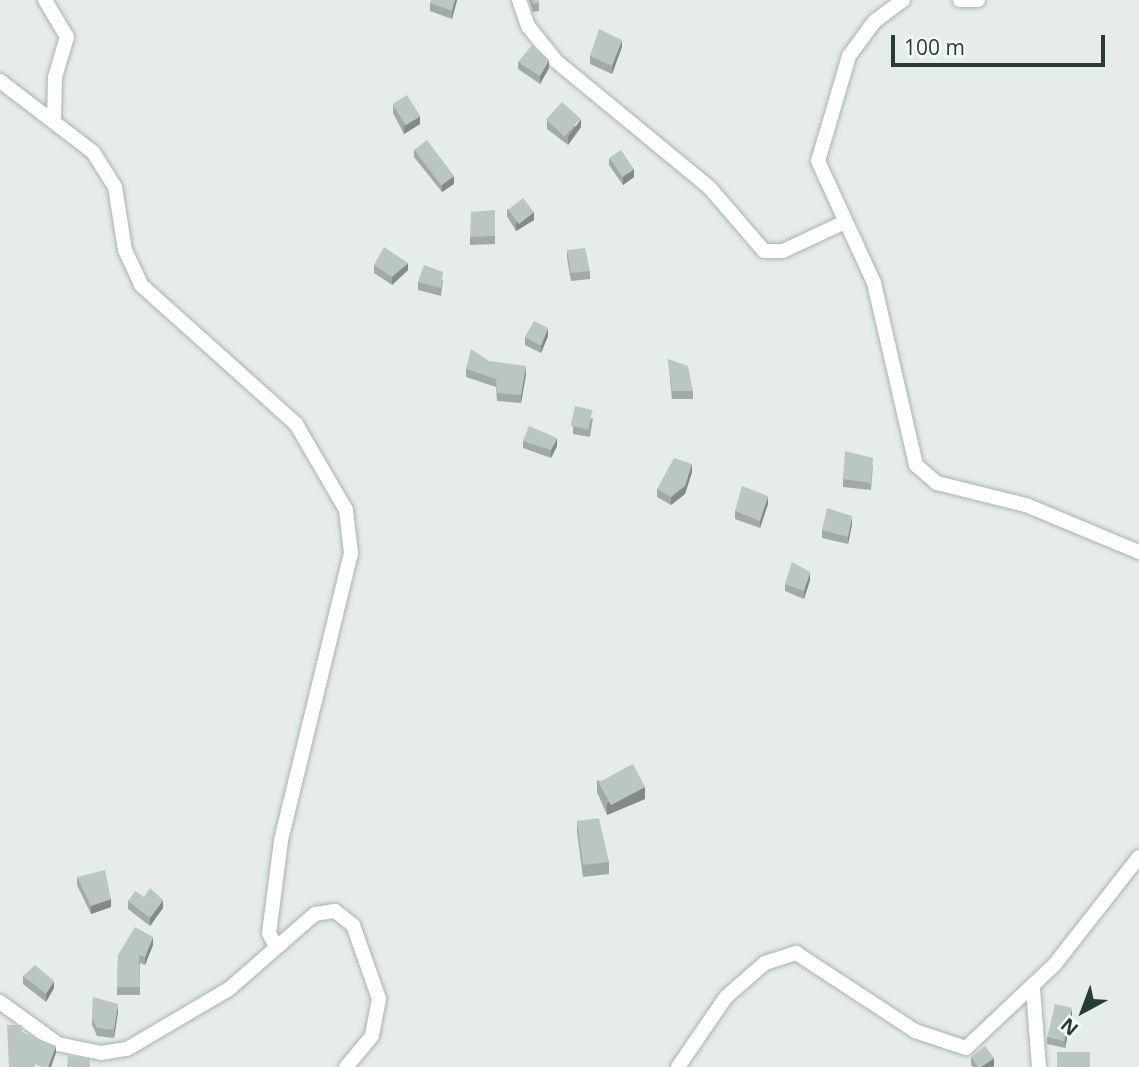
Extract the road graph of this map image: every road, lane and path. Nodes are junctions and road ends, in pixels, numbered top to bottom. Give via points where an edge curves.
1 (45, 0) edge
2 (519, 0) edge
3 (902, 0) edge
4 (960, 0) edge
5 (978, 0) edge
6 (0, 82) edge
7 (54, 120) junction
8 (845, 222) junction
9 (1139, 552) edge
10 (1139, 857) edge
11 (276, 947) junction
12 (1033, 988) junction
13 (0, 1002) edge
14 (346, 1067) edge
15 (678, 1067) edge
16 (1039, 1067) edge

1 - 7 street via 67,37 55,77
2 - 8 street via 528,26 556,61 709,187 764,251 783,251
3 - 8 street via 874,22 849,56 821,141 820,170
4 - 5 street
6 - 7 street
7 - 11 street via 83,141 109,175 127,260 141,285 296,424 346,510 351,553 281,841 269,933
8 - 9 street via 874,283 920,472 937,483 1080,524
10 - 12 street
11 - 13 street via 204,1007 116,1052 58,1044
11 - 14 street via 321,912 340,913 353,925 378,987 379,1012 367,1045
12 - 15 street via 966,1048 915,1031 796,953 765,964 726,997
12 - 16 street

